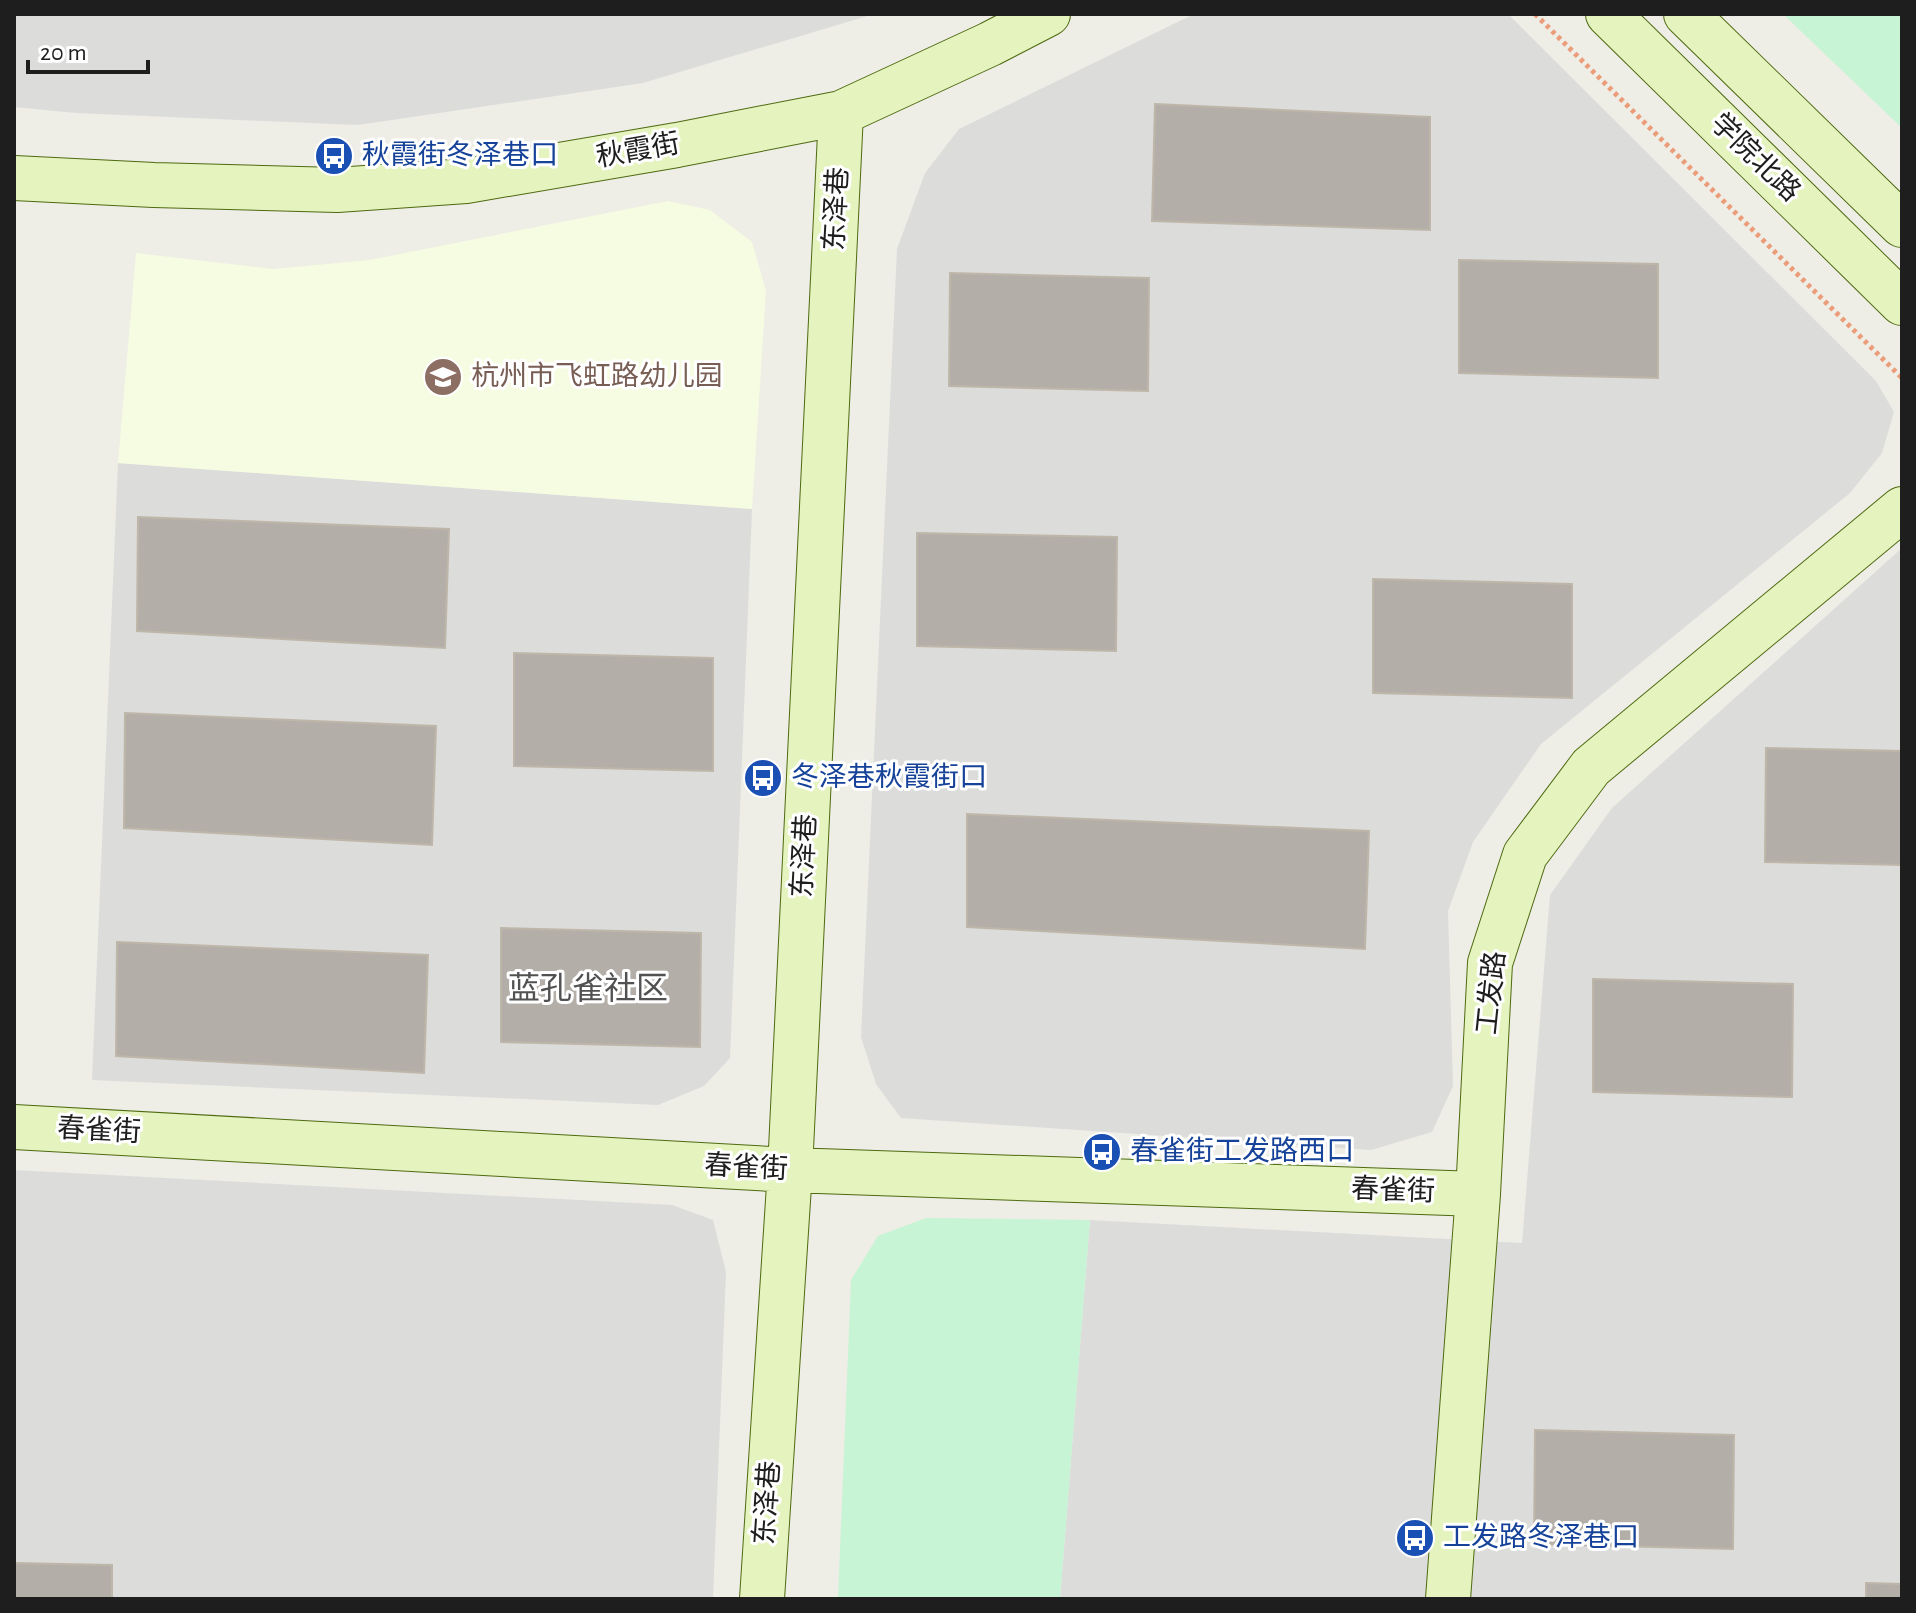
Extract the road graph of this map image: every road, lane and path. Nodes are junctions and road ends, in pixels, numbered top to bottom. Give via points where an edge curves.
1 (1048, 14) edge
2 (1535, 14) edge
3 (1608, 14) edge
4 (1686, 14) edge
5 (841, 113) junction
6 (14, 178) edge
7 (1902, 225) edge
8 (1902, 303) edge
9 (1902, 378) edge
10 (1902, 509) edge
11 (14, 1127) edge
12 (790, 1170) junction
13 (1478, 1194) junction
14 (762, 1599) edge
15 (1448, 1599) edge

1 - 5 street, 秋霞街
2 - 9 path
3 - 8 street, 学院北路
4 - 7 street, 学院北路
5 - 6 street, 秋霞街 via 466,181 337,190
5 - 12 street, 东泽巷
10 - 13 street, 工发路 via 1591,767 1525,855 1490,963
11 - 12 street, 春雀街
12 - 13 street, 春雀街
12 - 14 street, 东泽巷
13 - 15 street, 工发路

